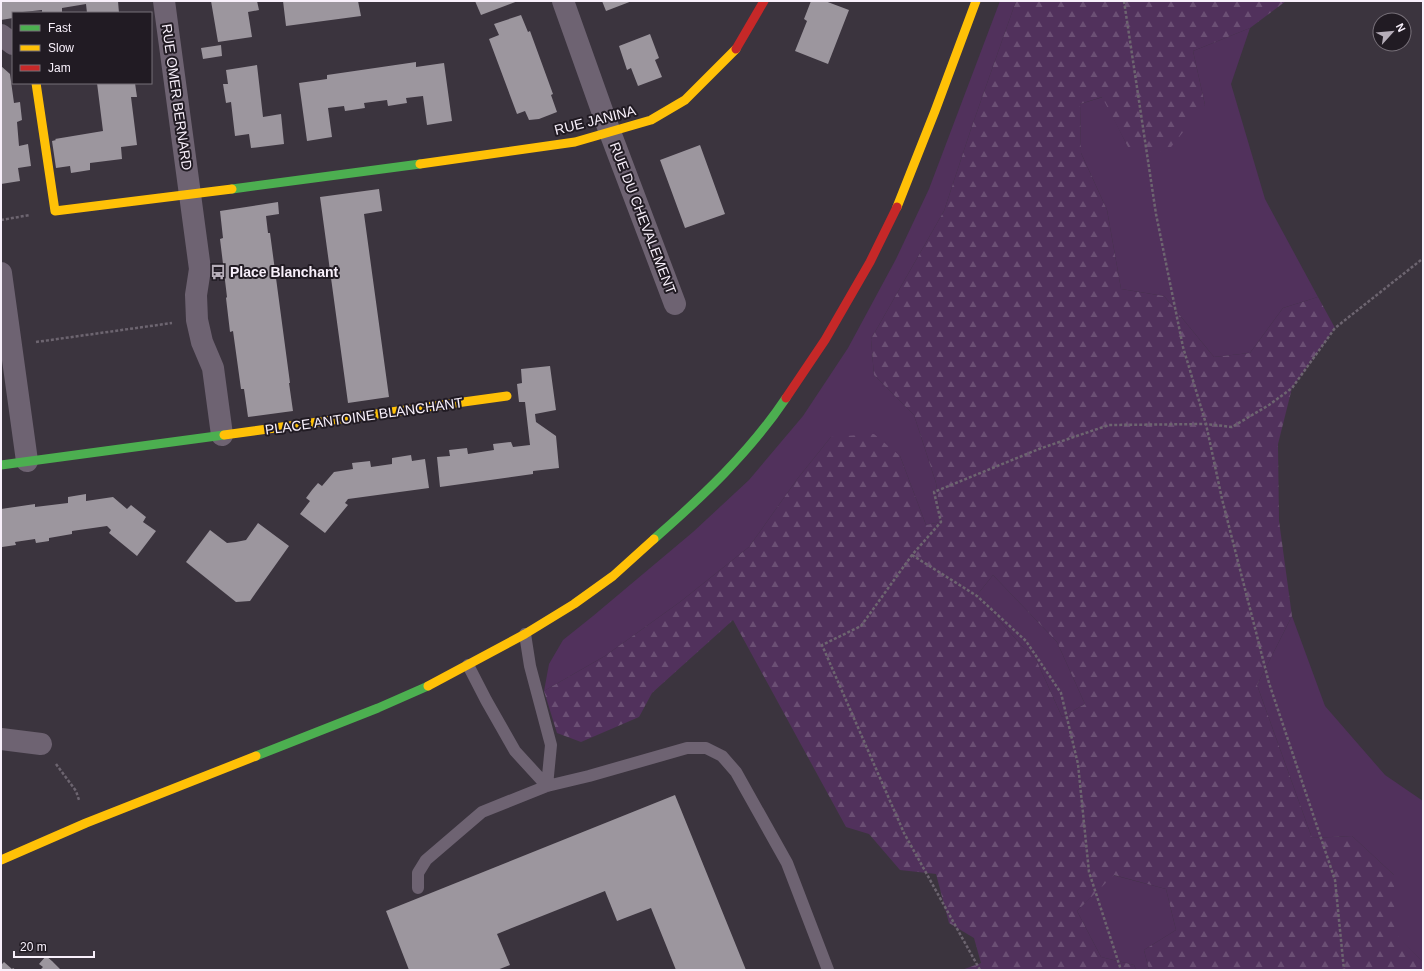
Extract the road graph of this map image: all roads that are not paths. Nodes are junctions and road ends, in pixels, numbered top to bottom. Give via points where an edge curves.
1 (164, 1) edge
2 (563, 1) edge
3 (764, 1) edge
4 (976, 1) edge
5 (1, 35) edge
6 (12, 43) edge
7 (36, 84) edge
8 (610, 132) junction
9 (190, 194) junction
10 (1, 273) edge
11 (675, 304) dead end
12 (507, 396) dead end
13 (222, 436) junction
14 (27, 461) junction
15 (1, 465) edge
16 (525, 634) junction
17 (468, 665) junction
18 (1, 739) edge
19 (41, 744) road end
20 (547, 786) junction
21 (1, 860) edge
22 (418, 888) dead end
23 (828, 970) edge

1 - 9 street, RUE OMER BERNARD
2 - 8 street, RUE DU CHEVALEMENT
3 - 8 street, RUE JANINA via 735,51 685,100 651,120
4 - 16 street via 900,201 870,262 825,340 776,413 739,458 687,511 612,576 574,604
5 - 6 street
7 - 9 street via 55,211
8 - 9 street, RUE JANINA via 575,142
8 - 11 street, RUE DU CHEVALEMENT
9 - 13 street via 200,269 196,295 197,320 202,342 213,368
10 - 14 street
12 - 13 street, PLACE ANTOINE BLANCHANT
13 - 14 street, PLACE ANTOINE BLANCHANT
14 - 15 street, PLACE ANTOINE BLANCHANT
16 - 17 street
16 - 20 lane via 530,666 551,745
17 - 20 lane via 515,751
17 - 21 street via 435,683 378,708 86,823
18 - 19 street
20 - 22 lane via 482,812 426,860 418,873
20 - 23 lane via 687,748 706,748 722,756 736,772 788,863

